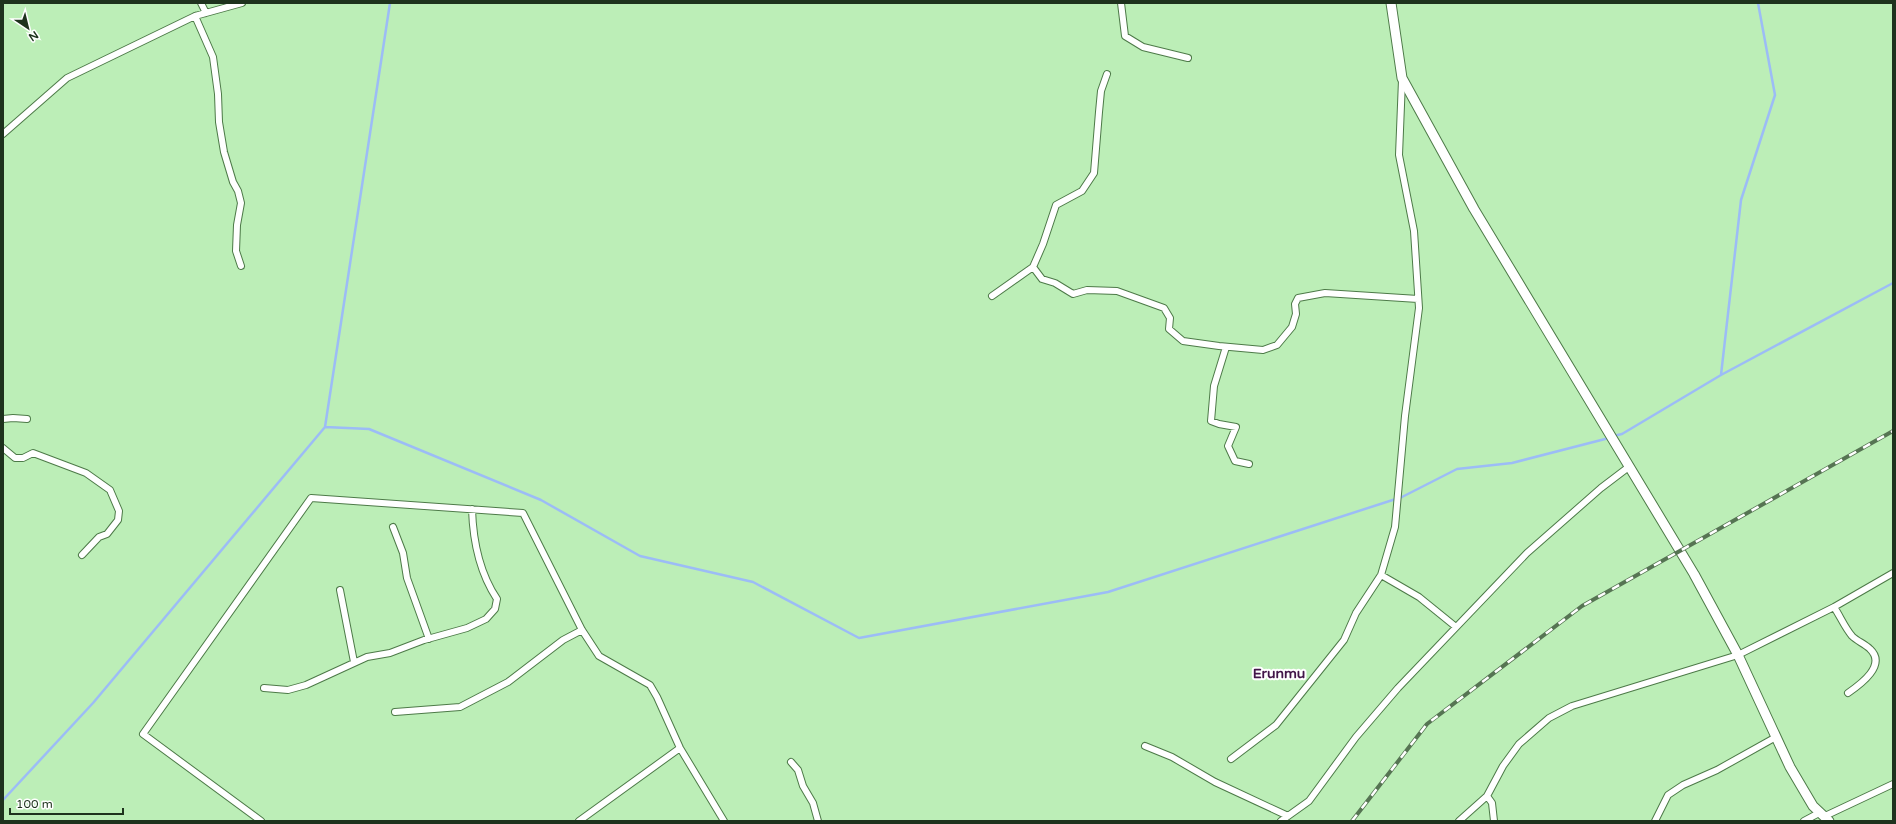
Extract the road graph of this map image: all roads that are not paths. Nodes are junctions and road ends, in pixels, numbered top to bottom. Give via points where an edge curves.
1 (201, 3) edge
2 (242, 3) edge
3 (1121, 3) edge
4 (1392, 4) edge
5 (206, 13) junction
6 (195, 16) junction
7 (1188, 58) dead end
8 (1106, 74) dead end
9 (1402, 78) junction
10 (3, 134) edge
11 (241, 266) dead end
12 (1033, 267) junction
13 (992, 296) dead end
14 (1418, 299) junction
15 (1226, 347) junction
16 (3, 419) edge
17 (28, 419) dead end
18 (3, 448) edge
19 (1249, 464) dead end
20 (1630, 466) junction
21 (472, 509) junction
22 (392, 526) dead end
23 (82, 555) dead end
24 (1893, 573) edge
25 (1380, 575) junction
26 (340, 590) dead end
27 (1834, 607) junction
28 (1456, 627) junction
29 (582, 630) junction
30 (430, 639) junction
31 (1738, 655) junction
32 (354, 662) junction
33 (264, 688) dead end
34 (1848, 693) dead end
35 (395, 712) dead end
36 (1776, 737) junction
37 (1145, 746) dead end
38 (680, 748) junction
39 (1231, 759) dead end
40 (791, 762) dead end
41 (1893, 784) edge
42 (1487, 796) junction
43 (1288, 816) junction
44 (1825, 817) edge
45 (261, 821) edge
46 (579, 821) edge
47 (724, 821) edge
48 (818, 821) edge
49 (1282, 821) edge
50 (1459, 821) edge
51 (1494, 821) edge
52 (1655, 821) edge
53 (1804, 821) edge

1 - 5 street
2 - 5 street
3 - 7 street via 1125,36 1143,47
4 - 9 street
5 - 6 street
6 - 10 street via 67,78
6 - 11 street via 213,57 224,152 232,182 240,197 236,251
8 - 12 street via 1101,91 1094,173 1082,191 1056,205
9 - 14 street via 1399,155 1414,231
9 - 20 street via 1474,209
12 - 13 street
12 - 15 street via 1042,279 1055,283 1073,294 1086,290 1105,290 1146,300 1164,308 1170,318 1168,329 1183,341
14 - 15 street via 1325,293 1298,298 1292,326 1277,345 1263,350
14 - 25 street via 1395,527
15 - 19 street via 1214,386 1211,421 1236,427 1228,446 1235,461
16 - 17 street
18 - 23 street via 15,458 23,458 32,453 86,473 110,490 119,511 118,520 107,534 99,537
20 - 28 street via 1527,553
20 - 31 street
21 - 29 street via 523,513
21 - 30 street via 476,550 497,599 495,609 486,619 467,628
21 - 45 street via 311,498 143,734
22 - 30 street via 403,553 407,578
24 - 27 street
25 - 28 street via 1419,597
25 - 39 street via 1356,613 1344,640 1327,663 1276,725
26 - 32 street
27 - 31 street
27 - 34 street via 1852,636 1876,655 1876,663 1871,673
28 - 43 street via 1356,737 1309,801
29 - 35 street via 563,640 508,682 460,707
29 - 38 street via 599,656 650,684
30 - 32 street
31 - 36 street
31 - 42 street via 1572,706 1549,718 1519,744 1503,766
32 - 33 street via 306,685 288,690
36 - 44 street via 1813,806
36 - 52 street via 1717,770 1683,785 1668,796
37 - 43 street
38 - 46 street
38 - 47 street
40 - 48 street via 798,770
41 - 44 street
42 - 50 street
42 - 51 street via 1492,803
43 - 49 street
44 - 53 street

